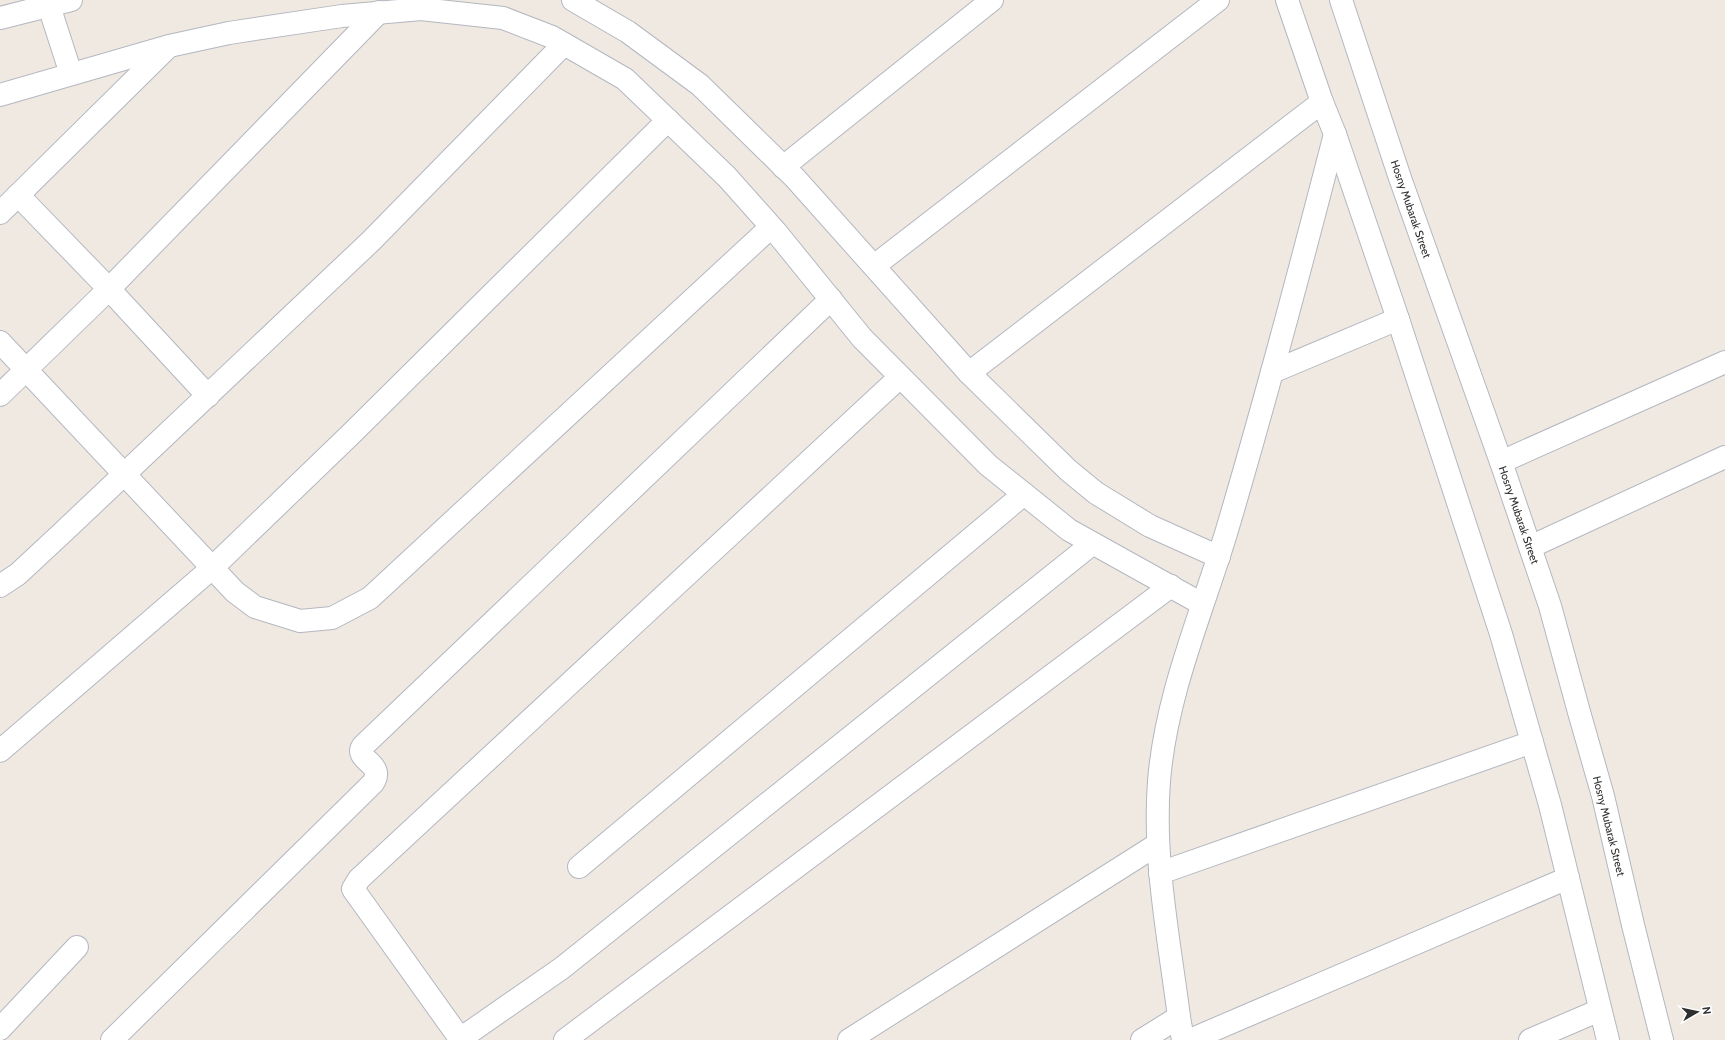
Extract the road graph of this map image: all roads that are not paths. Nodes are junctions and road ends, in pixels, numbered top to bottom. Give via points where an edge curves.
1 (71, 0) edge
2 (573, 0) edge
3 (992, 0) edge
4 (1218, 0) edge
5 (1287, 0) edge
6 (1341, 0) edge
7 (49, 6) junction
8 (379, 12) junction
9 (0, 18) edge
10 (564, 44) junction
11 (169, 46) junction
12 (71, 74) junction
13 (0, 95) edge
14 (1322, 102) junction
15 (668, 120) junction
16 (1335, 134) junction
17 (783, 167) junction
18 (18, 195) junction
19 (0, 213) edge
20 (771, 227) junction
21 (874, 266) junction
22 (109, 289) junction
23 (831, 299) junction
24 (1398, 319) junction
25 (0, 342) edge
26 (1725, 362) edge
27 (26, 370) junction
28 (1272, 372) junction
29 (969, 373) junction
30 (900, 377) junction
31 (0, 395) edge
32 (208, 396) junction
33 (1725, 457) edge
34 (1501, 462) junction
35 (124, 475) junction
36 (1024, 494) junction
37 (1092, 544) junction
38 (1530, 547) junction
39 (1219, 557) junction
40 (211, 569) junction
41 (0, 586) edge
42 (1171, 586) junction
43 (1202, 604) junction
44 (1532, 742) junction
45 (0, 751) edge
46 (1158, 844) junction
47 (579, 867) dead end
48 (1160, 873) junction
49 (1568, 878) junction
50 (77, 947) dead end
51 (1600, 1010) junction
52 (1178, 1018) junction
53 (0, 1029) edge
54 (460, 1039) edge
55 (112, 1040) edge
56 (565, 1040) edge
57 (849, 1040) edge
58 (1142, 1040) edge
59 (1183, 1040) edge
60 (1190, 1040) edge
61 (1530, 1040) edge
62 (1608, 1040) edge
63 (1662, 1040) edge

1 - 7 street
2 - 17 street via 628,32 700,85
3 - 17 street
4 - 21 street
5 - 14 street
6 - 34 street, Hosny Mubarak Street via 1400,178
7 - 9 street
7 - 12 street
8 - 10 street via 421,9 503,18
8 - 11 street via 229,33
8 - 22 street
10 - 15 street via 625,78
10 - 32 street via 371,241
11 - 12 street
11 - 18 street
12 - 13 street
14 - 16 street
14 - 29 street
15 - 20 street via 727,178
15 - 40 street
16 - 24 street
16 - 28 street
17 - 21 street
18 - 19 street
18 - 22 street
20 - 23 street
20 - 40 street via 370,598 332,618 300,621 255,608
21 - 29 street
22 - 27 street
22 - 32 street
23 - 30 street via 862,338
23 - 55 street via 362,746 360,753 377,772 373,783
24 - 28 street
24 - 44 street via 1501,634
25 - 27 street
26 - 34 street
27 - 31 street
27 - 35 street
28 - 39 street
29 - 39 street via 1068,470 1096,493 1150,526
30 - 36 street via 988,465
30 - 54 street via 359,879 354,890
32 - 35 street
33 - 38 street
34 - 38 street, Hosny Mubarak Street
35 - 40 street
35 - 41 street via 18,574
36 - 37 street via 1069,530
36 - 47 street
37 - 42 street
37 - 54 street via 562,968
38 - 63 street, Hosny Mubarak Street via 1550,606 1603,796
39 - 43 street
40 - 45 street
42 - 43 street
42 - 56 street
43 - 46 street via 1168,715 1159,780
44 - 48 street
44 - 49 street
46 - 48 street
46 - 57 street
48 - 52 street
49 - 51 street
49 - 60 street
50 - 53 street
51 - 61 street
51 - 62 street
52 - 58 street
52 - 59 street

